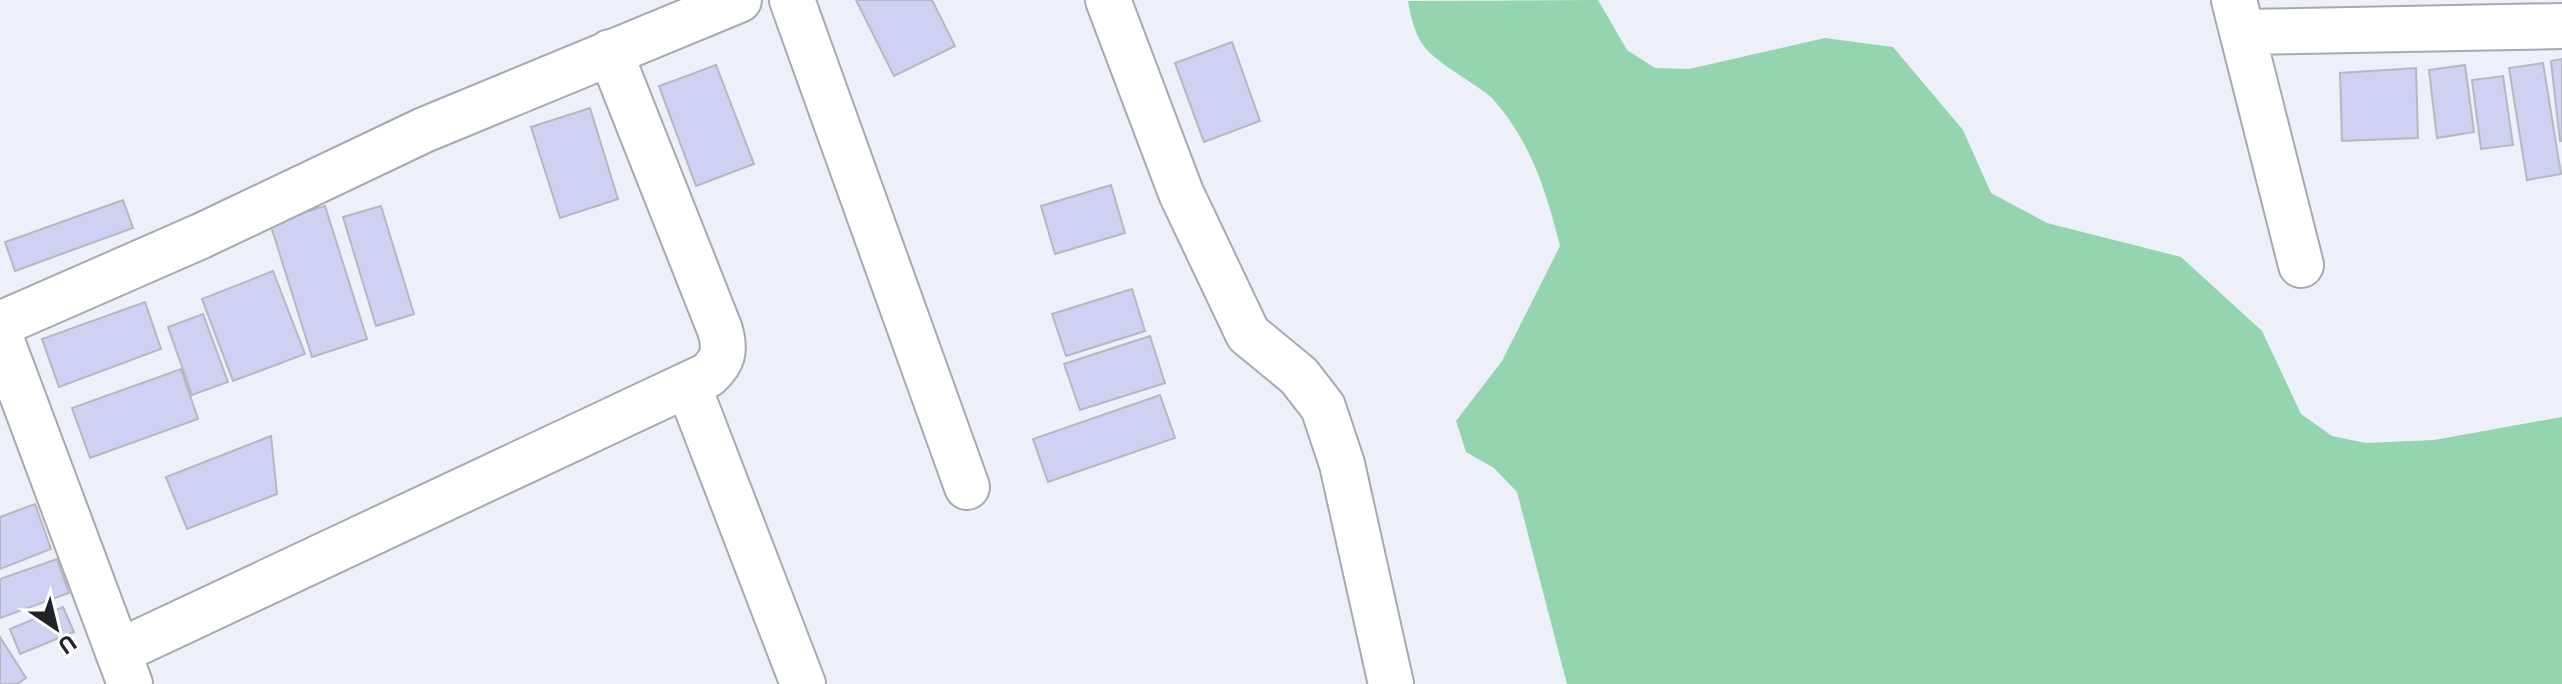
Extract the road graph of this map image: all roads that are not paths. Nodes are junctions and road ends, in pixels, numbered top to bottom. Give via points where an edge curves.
1 (739, 0) edge
2 (792, 0) edge
3 (1108, 0) edge
4 (2239, 16) edge
5 (2562, 26) edge
6 (610, 52) junction
7 (2301, 265) dead end
8 (0, 324) edge
9 (0, 336) edge
10 (688, 385) junction
11 (967, 487) dead end
12 (124, 668) edge
13 (803, 684) edge
14 (1391, 684) edge

1 - 6 street
2 - 11 street
3 - 14 street via 1181,193 1248,334 1299,376 1323,407 1350,495
4 - 5 street
4 - 7 street
6 - 8 street via 424,130
6 - 10 street via 723,343 719,365
9 - 12 street
10 - 12 street
10 - 13 street

